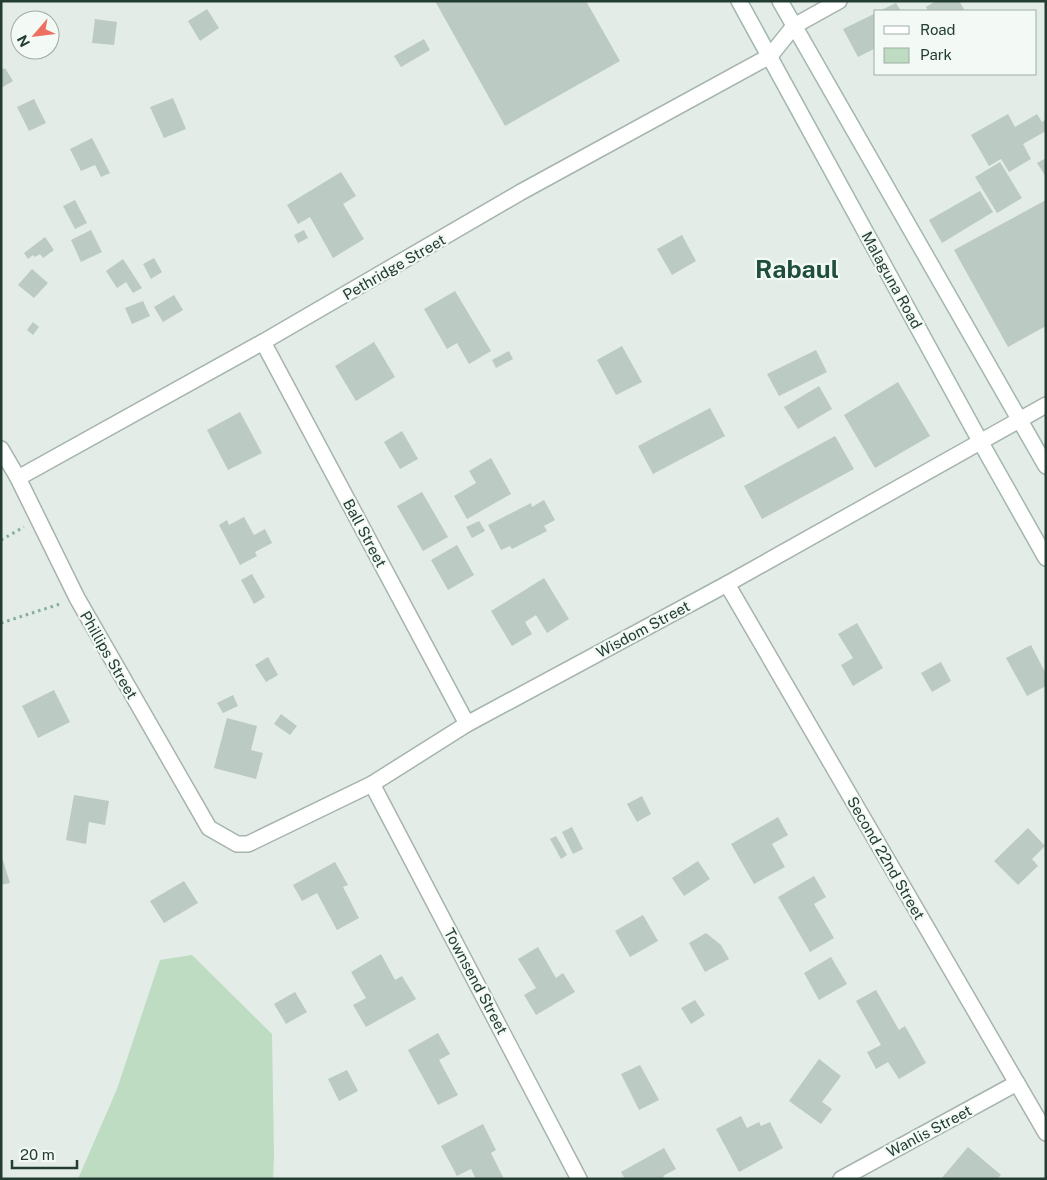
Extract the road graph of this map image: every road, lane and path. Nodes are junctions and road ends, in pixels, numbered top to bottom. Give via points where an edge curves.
1 (739, 1) edge
2 (780, 1) edge
3 (839, 1) edge
4 (794, 26) junction
5 (770, 56) junction
6 (263, 342) junction
7 (1046, 405) edge
8 (1020, 420) junction
9 (980, 441) junction
10 (1, 449) edge
11 (1046, 466) edge
12 (18, 478) junction
13 (37, 519) junction
14 (1, 540) edge
15 (1046, 558) edge
16 (727, 584) junction
17 (77, 598) junction
18 (1, 623) edge
19 (467, 724) junction
20 (372, 784) junction
21 (237, 844) joint
22 (1017, 1083) junction
23 (1046, 1133) edge
24 (580, 1179) edge
25 (841, 1179) edge

1 - 5 street, Malaguna Road
2 - 4 street
3 - 4 street
4 - 5 street
4 - 8 street
5 - 6 street, Pethridge Street via 521,192
5 - 9 street, Malaguna Road
6 - 12 street, Pethridge Street
6 - 19 street, Ball Street
7 - 8 street, Wisdom Street
8 - 9 street, Wisdom Street
8 - 11 street
9 - 15 street, Malaguna Road
9 - 16 street, Wisdom Street
10 - 12 street, Phillips Street
12 - 13 street, Phillips Street
13 - 14 path
13 - 17 street, Phillips Street
16 - 19 street, Wisdom Street
16 - 22 street, Second 22nd Street
17 - 18 path
17 - 21 street, Phillips Street via 208,828
19 - 20 street, Wisdom Street
20 - 21 street, Wisdom Street via 248,844
20 - 24 street, Townsend Street
22 - 23 street, Second 22nd Street
22 - 25 street, Wanlis Street

